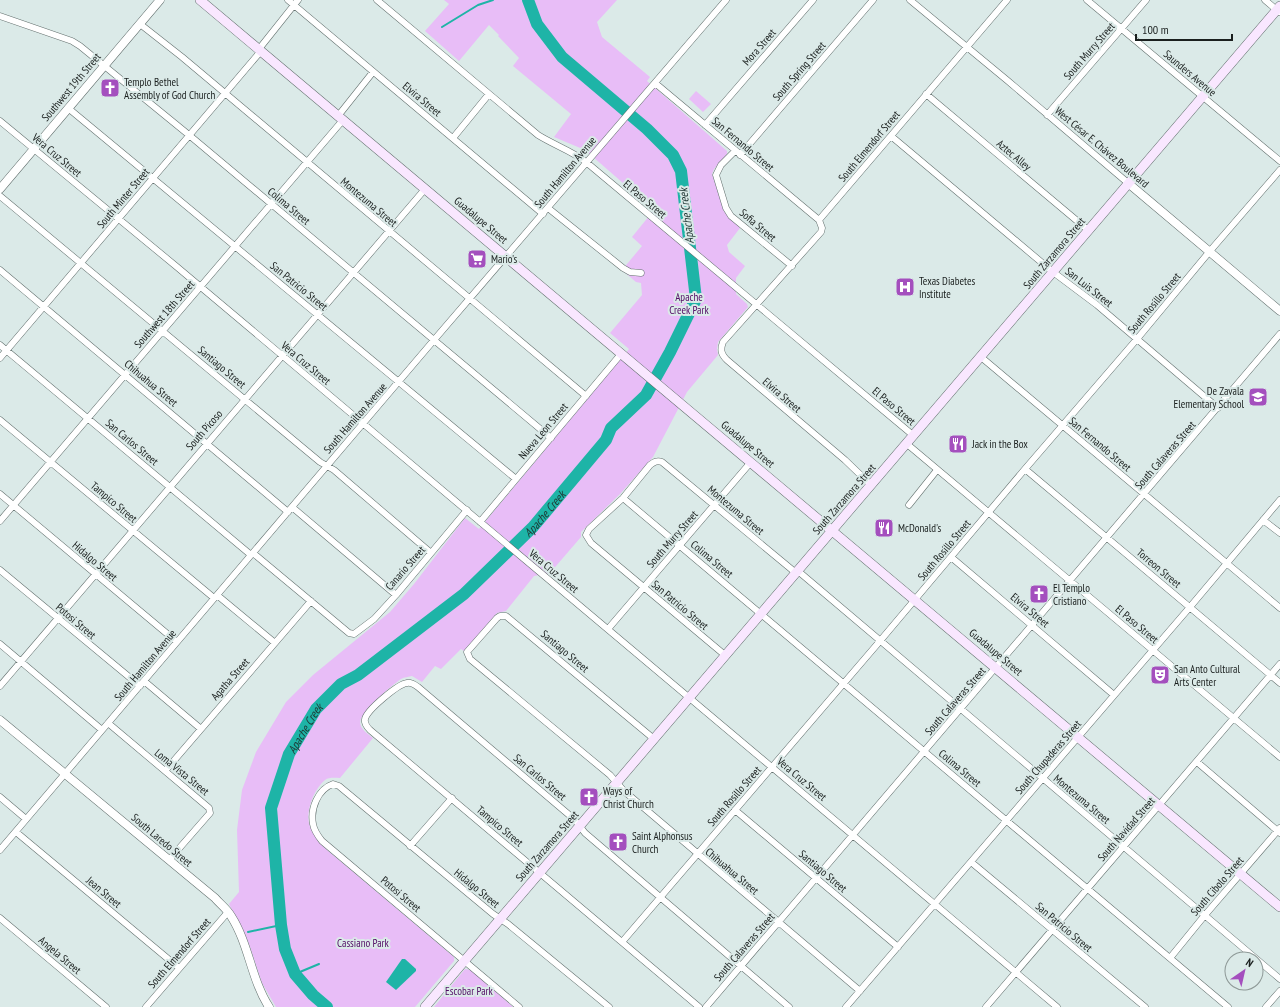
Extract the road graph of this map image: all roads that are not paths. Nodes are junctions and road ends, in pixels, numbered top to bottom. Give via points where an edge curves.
1 (160, 0) edge
2 (200, 0) edge
3 (288, 0) edge
4 (377, 0) edge
5 (726, 0) edge
6 (813, 0) edge
7 (873, 0) edge
8 (910, 0) edge
9 (1007, 0) edge
10 (1087, 0) edge
11 (1146, 0) edge
12 (1265, 0) edge
13 (296, 3) edge
14 (1279, 10) edge
15 (0, 16) edge
16 (140, 24) junction
17 (1122, 29) junction
18 (966, 47) junction
19 (260, 50) junction
20 (104, 66) junction
21 (373, 72) junction
22 (655, 83) junction
23 (224, 94) junction
24 (489, 94) junction
25 (926, 94) junction
26 (1203, 97) junction
27 (68, 108) junction
28 (1048, 115) junction
29 (341, 118) junction
30 (0, 121) edge
31 (705, 125) junction
32 (190, 135) junction
33 (891, 136) junction
34 (453, 138) junction
35 (34, 149) junction
36 (737, 153) junction
37 (1280, 161) edge
38 (586, 162) junction
39 (307, 163) junction
40 (1280, 170) edge
41 (153, 178) junction
42 (1128, 183) junction
43 (0, 189) edge
44 (425, 189) junction
45 (0, 196) edge
46 (271, 205) junction
47 (548, 208) junction
48 (543, 214) junction
49 (118, 219) junction
50 (819, 220) junction
51 (1088, 230) junction
52 (389, 231) junction
53 (235, 246) junction
54 (1210, 251) junction
55 (506, 257) junction
56 (81, 263) junction
57 (792, 266) junction
58 (0, 270) edge
59 (353, 272) junction
60 (1053, 272) junction
61 (641, 273) dead end
62 (201, 287) junction
63 (470, 299) junction
64 (756, 305) junction
65 (44, 306) junction
66 (1280, 311) edge
67 (317, 314) junction
68 (163, 331) junction
69 (1280, 334) edge
70 (1137, 339) junction
71 (434, 340) junction
72 (0, 345) edge
73 (6, 350) junction
74 (622, 354) junction
75 (281, 355) junction
76 (981, 357) junction
77 (0, 358) edge
78 (125, 374) junction
79 (399, 382) junction
80 (586, 396) junction
81 (244, 399) junction
82 (1218, 408) junction
83 (88, 418) junction
84 (0, 420) edge
85 (363, 424) junction
86 (1063, 426) junction
87 (914, 436) junction
88 (551, 438) junction
89 (207, 443) junction
90 (907, 444) junction
91 (50, 462) junction
92 (751, 462) junction
93 (327, 466) junction
94 (1025, 469) junction
95 (937, 470) junction
96 (516, 479) junction
97 (871, 485) junction
98 (170, 487) junction
99 (0, 494) edge
100 (1144, 494) junction
101 (623, 498) junction
102 (1280, 500) edge
103 (14, 505) junction
104 (714, 505) junction
105 (909, 505) dead end
106 (290, 510) junction
107 (467, 510) junction
108 (988, 512) junction
109 (1264, 519) junction
110 (0, 521) edge
111 (480, 522) junction
112 (132, 530) junction
113 (833, 530) junction
114 (1280, 533) edge
115 (1107, 538) junction
116 (680, 545) junction
117 (431, 553) junction
118 (252, 554) junction
119 (951, 557) junction
120 (1226, 562) junction
121 (0, 570) edge
122 (797, 572) junction
123 (95, 574) junction
124 (1070, 581) junction
125 (643, 587) junction
126 (396, 595) junction
127 (216, 596) junction
128 (915, 600) junction
129 (311, 601) junction
130 (1190, 607) junction
131 (1280, 608) edge
132 (761, 614) junction
133 (57, 618) junction
134 (1033, 625) junction
135 (608, 629) junction
136 (354, 634) joint
137 (880, 641) junction
138 (177, 642) junction
139 (275, 643) junction
140 (0, 644) edge
141 (1152, 650) junction
142 (467, 654) joint
143 (726, 656) junction
144 (20, 661) junction
145 (1280, 664) edge
146 (996, 668) junction
147 (1271, 675) junction
148 (844, 683) junction
149 (1280, 683) edge
150 (142, 684) junction
151 (0, 686) edge
152 (1114, 695) junction
153 (690, 698) junction
154 (960, 710) junction
155 (1234, 718) junction
156 (365, 719) joint
157 (0, 720) edge
158 (108, 723) junction
159 (201, 729) junction
160 (102, 730) junction
161 (1078, 737) junction
162 (654, 740) junction
163 (925, 752) junction
164 (1280, 757) edge
165 (1197, 762) junction
166 (772, 767) junction
167 (165, 771) junction
168 (65, 774) junction
169 (1042, 779) junction
170 (617, 783) junction
171 (333, 784) joint
172 (0, 797) edge
173 (452, 798) junction
174 (1160, 806) junction
175 (735, 810) junction
176 (26, 819) junction
177 (1006, 821) junction
178 (580, 826) junction
179 (1279, 831) edge
180 (16, 832) junction
181 (853, 835) junction
182 (410, 846) junction
183 (1124, 847) junction
184 (0, 850) edge
185 (697, 854) junction
186 (169, 860) junction
187 (971, 862) junction
188 (540, 873) junction
189 (1241, 874) junction
190 (816, 878) junction
191 (1088, 889) junction
192 (660, 898) junction
193 (934, 904) junction
194 (1280, 907) edge
195 (228, 912) junction
196 (1205, 915) junction
197 (0, 918) edge
198 (500, 919) junction
199 (778, 923) junction
200 (1052, 930) junction
201 (622, 942) junction
202 (898, 947) junction
203 (1170, 958) junction
204 (464, 960) junction
205 (740, 967) junction
206 (179, 968) junction
207 (1016, 973) junction
208 (1280, 979) edge
209 (860, 991) junction
210 (1280, 991) edge
211 (106, 1007) edge
212 (146, 1007) edge
213 (269, 1007) edge
214 (425, 1007) edge
215 (519, 1007) edge
216 (609, 1007) edge
217 (699, 1007) edge
218 (706, 1007) edge
219 (789, 1007) edge
220 (846, 1007) edge
221 (986, 1007) edge
222 (1057, 1007) edge
223 (1145, 1007) edge
224 (1228, 1007) edge
225 (1266, 1007) edge

1 - 16 street, Southwest 19th Street
2 - 19 main road, Guadalupe Street
3 - 13 street, Elvira Street
4 - 24 street, El Paso Street
5 - 22 street, South Hamilton Avenue
6 - 31 street, Mora Street
7 - 36 street, South Spring Street
8 - 18 street, West César E. Chávez Boulevard
9 - 18 street, South Elmendorf Street
10 - 17 street, Saunders Avenue
11 - 17 street, South Murry Street
12 - 14 street
13 - 19 street, South Minter Street
13 - 21 street, Elvira Street
14 - 26 main road, South Zarzamora Street
15 - 20 street, Colima Street via 72,41
16 - 20 street, Southwest 19th Street
16 - 23 street, Montezuma Street
17 - 26 street, Saunders Avenue
17 - 28 street, South Murry Street
18 - 25 street, South Elmendorf Street
18 - 28 street, West César E. Chávez Boulevard
19 - 23 street, South Minter Street
19 - 29 main road, Guadalupe Street
20 - 27 street, Southwest 19th Street
20 - 32 street, Colima Street
21 - 29 street, Southwest 18th Street
21 - 34 street, Elvira Street
22 - 31 street, San Fernando Street
22 - 38 street, South Hamilton Avenue
23 - 32 street, South Minter Street
23 - 39 street, Montezuma Street
24 - 34 street
24 - 38 street, El Paso Street via 538,135
25 - 33 street, South Elmendorf Street
25 - 51 street, Aztec Alley
26 - 37 street, Saunders Avenue
26 - 42 main road, South Zarzamora Street
27 - 35 street, Southwest 19th Street
27 - 41 street, San Patricio Street
28 - 42 street, West César E. Chávez Boulevard
29 - 39 street, Southwest 18th Street
29 - 44 main road, Guadalupe Street
30 - 35 street, Vera Cruz Street
31 - 36 street, San Fernando Street
32 - 41 street, South Minter Street
32 - 46 street, Colima Street
33 - 50 street, South Elmendorf Street
33 - 60 street, San Luis Street
34 - 48 street, Elvira Street
35 - 43 street, Southwest 19th Street
35 - 49 street, Vera Cruz Street
36 - 50 street, San Fernando Street
36 - 57 street, Sofia Street via 721,165 716,175 726,208 731,216
38 - 47 street, South Hamilton Avenue
38 - 64 street, El Paso Street
39 - 46 street, Southwest 18th Street
39 - 52 street, Montezuma Street
40 - 54 street, South Rosillo Street
41 - 49 street, South Minter Street
41 - 53 street, San Patricio Street
42 - 51 main road, South Zarzamora Street
42 - 54 street, West César E. Chávez Boulevard
44 - 52 street, South Picoso
44 - 55 main road, Guadalupe Street
45 - 56 street, Santiago Street
46 - 53 street, Southwest 18th Street
46 - 59 street, Colima Street
47 - 48 street, South Hamilton Avenue
47 - 61 street via 623,268
48 - 55 street, South Hamilton Avenue
49 - 56 street, South Minter Street
49 - 62 street, Vera Cruz Street
50 - 57 street via 821,232
51 - 60 main road, South Zarzamora Street
52 - 59 street, South Picoso
52 - 63 street, Montezuma Street
53 - 62 street, Southwest 18th Street
53 - 67 street, San Patricio Street
54 - 66 street, West César E. Chávez Boulevard
54 - 70 street, South Rosillo Street
55 - 63 street, South Hamilton Avenue
55 - 74 main road, Guadalupe Street
56 - 65 street, South Minter Street
56 - 68 street, Santiago Street
57 - 64 street
58 - 65 street, Chihuahua Street
59 - 67 street, South Picoso
59 - 71 street, Colima Street
60 - 70 street, San Luis Street
60 - 76 main road, South Zarzamora Street
62 - 68 street, Southwest 18th Street
62 - 75 street, Vera Cruz Street
63 - 71 street, South Hamilton Avenue
63 - 80 street, Montezuma Street
64 - 87 street, El Paso Street
64 - 97 street, Elvira Street via 723,342 722,355
65 - 73 street, South Minter Street
65 - 78 street, Chihuahua Street
67 - 75 street, South Picoso
67 - 79 street, San Patricio Street
68 - 78 street, Southwest 18th Street
68 - 81 street, Santiago Street
69 - 82 street, South Calaveras Street
70 - 82 street, San Luis Street
70 - 86 street, South Rosillo Street
71 - 79 street, South Hamilton Avenue
71 - 88 street, Colima Street
72 - 73 street, San Carlos Street
73 - 77 street, South Minter Street
73 - 83 street, San Carlos Street
74 - 80 street, Nueva Leon Street
74 - 92 main road, Guadalupe Street
75 - 81 street, South Picoso
75 - 85 street, Vera Cruz Street
76 - 86 street, San Fernando Street
76 - 87 main road, South Zarzamora Street
78 - 83 street, Southwest 18th Street
78 - 89 street, Chihuahua Street
79 - 85 street, South Hamilton Avenue
79 - 96 street, San Patricio Street
80 - 88 street, Nueva Leon Street
81 - 89 street, South Picoso
81 - 93 street, Santiago Street
82 - 100 street, South Calaveras Street
83 - 91 street, Southwest 18th Street
83 - 98 street, San Carlos Street
84 - 91 street, Tampico Street
85 - 93 street, South Hamilton Avenue
85 - 107 street, Vera Cruz Street
86 - 94 street, South Rosillo Street
86 - 100 street, San Fernando Street
87 - 90 main road, South Zarzamora Street
88 - 96 street, Nueva Leon Street
89 - 98 street, South Picoso
89 - 106 street, Chihuahua Street
90 - 95 street, El Paso Street
90 - 97 main road, South Zarzamora Street
91 - 103 street, Southwest 18th Street
91 - 112 street, Tampico Street
92 - 104 street, South Murry Street
92 - 113 main road, Guadalupe Street
93 - 106 street, South Hamilton Avenue
93 - 117 street, Santiago Street
94 - 108 street, South Rosillo Street
94 - 115 street, Torreon Street
95 - 105 street
95 - 108 street, El Paso Street
96 - 111 street, Nueva Leon Street
97 - 113 main road, South Zarzamora Street
98 - 112 street, South Picoso
98 - 118 street, San Carlos Street
99 - 103 street, Hidalgo Street
100 - 115 street, South Calaveras Street
100 - 120 street, San Fernando Street
101 - 104 street, Montezuma Street via 654,462 659,461
101 - 116 street, Colima Street
101 - 125 street, San Patricio Street via 586,532 586,536
102 - 109 street, South Chupaderas Street
103 - 110 street, Southwest 18th Street
103 - 123 street, Hidalgo Street
104 - 116 street, South Murry Street
104 - 122 street, Montezuma Street
106 - 118 street, South Hamilton Avenue
106 - 126 street, Chihuahua Street
107 - 111 street, Vera Cruz Street
107 - 117 street, Canario Street
108 - 119 street, South Rosillo Street
108 - 124 street, El Paso Street
109 - 114 street
109 - 120 street, South Chupaderas Street
111 - 135 street, Vera Cruz Street
112 - 123 street, South Picoso
112 - 127 street, Tampico Street
113 - 122 main road, South Zarzamora Street
113 - 128 main road, Guadalupe Street
115 - 124 street, South Calaveras Street
115 - 130 street, Torreon Street
116 - 125 street, South Murry Street
116 - 132 street, Colima Street
117 - 126 street, Canario Street
118 - 127 street, South Hamilton Avenue
118 - 129 street, San Carlos Street
119 - 128 street, South Rosillo Street
119 - 134 street, Elvira Street
120 - 130 street, South Chupaderas Street
120 - 131 street, San Fernando Street
121 - 133 street, Potosi Street
122 - 132 main road, South Zarzamora Street
122 - 137 street, Montezuma Street
123 - 133 street, South Picoso
123 - 138 street, Hidalgo Street
124 - 134 street, South Calaveras Street
124 - 141 street, El Paso Street
125 - 135 street, South Murry Street
125 - 143 street, San Patricio Street
126 - 136 street, Canario Street via 374,619
127 - 138 street, South Hamilton Avenue
127 - 139 street, Tampico Street
128 - 137 street, South Rosillo Street
128 - 146 main road, Guadalupe Street
129 - 136 street, San Carlos Street via 349,633
129 - 139 street, Agatha Street
130 - 141 street, South Chupaderas Street
130 - 147 street, Torreon Street
132 - 143 main road, South Zarzamora Street
132 - 148 street, Colima Street
133 - 144 street, South Picoso
133 - 150 street, Potosi Street
134 - 146 street, South Calaveras Street
134 - 152 street, Elvira Street
135 - 153 street, Vera Cruz Street
137 - 148 street, South Rosillo Street
137 - 154 street, Montezuma Street
138 - 150 street, South Hamilton Avenue
139 - 159 street, Agatha Street
140 - 144 street
141 - 152 street, South Chupaderas Street
141 - 155 street, El Paso Street
142 - 162 street, Santiago Street via 497,618 506,616
142 - 170 street, Chihuahua Street
143 - 153 main road, South Zarzamora Street
144 - 151 street, South Picoso
144 - 160 street
145 - 147 street, South Navidad Street
146 - 154 street, South Calaveras Street
146 - 161 main road, Guadalupe Street
147 - 149 street, Torreon Street
147 - 155 street, South Navidad Street
148 - 163 street, Colima Street
148 - 166 street, South Rosillo Street
150 - 158 street, South Hamilton Avenue
150 - 159 street, Potosi Street
152 - 161 street, South Chupaderas Street
153 - 162 main road, South Zarzamora Street
153 - 166 street, Vera Cruz Street
154 - 163 street, South Calaveras Street
154 - 169 street, Montezuma Street
155 - 164 street, El Paso Street
155 - 165 street, South Navidad Street
156 - 173 street, Tampico Street via 370,730
156 - 178 street, San Carlos Street via 396,687 410,683
157 - 168 street, South Laredo Street
158 - 160 street, South Hamilton Avenue
158 - 167 street, Loma Vista Street
159 - 167 street, Agatha Street
160 - 168 street, South Hamilton Avenue
161 - 169 street, South Chupaderas Street
161 - 174 main road, Guadalupe Street
162 - 170 main road, South Zarzamora Street
163 - 177 street, Colima Street
163 - 181 street, South Calaveras Street
165 - 174 street, South Navidad Street
165 - 179 street
166 - 175 street, South Rosillo Street
166 - 181 street, Vera Cruz Street
167 - 186 street, Loma Vista Street via 208,806 210,811
168 - 176 street, South Hamilton Avenue
168 - 186 street, South Laredo Street
169 - 177 street, South Chupaderas Street
169 - 183 street, Montezuma Street
170 - 178 main road, South Zarzamora Street
170 - 185 street, Chihuahua Street
171 - 182 street, Hidalgo Street via 339,786
171 - 204 street, Potosi Street via 322,791 314,806 312,823 318,835
172 - 176 street
173 - 182 street
173 - 188 street, Tampico Street
174 - 183 street, South Navidad Street
174 - 189 main road, Guadalupe Street
175 - 185 street, South Rosillo Street
175 - 190 street, Santiago Street
176 - 180 street, South Hamilton Avenue
177 - 187 street, South Chupaderas Street
177 - 191 street, Colima Street
178 - 188 main road, South Zarzamora Street
178 - 192 street, San Carlos Street via 584,833
179 - 189 street, South Cibolo Street
180 - 184 street, South Hamilton Avenue
180 - 206 street, Jean Street
181 - 190 street, South Calaveras Street
181 - 193 street, Vera Cruz Street
182 - 198 street, Hidalgo Street
183 - 191 street, South Navidad Street
183 - 196 street, Montezuma Street
185 - 192 street, South Rosillo Street
185 - 199 street, Chihuahua Street
186 - 195 street, South Laredo Street
187 - 193 street, South Chupaderas Street
187 - 200 street, San Patricio Street
188 - 198 main road, South Zarzamora Street
188 - 201 street, Tampico Street
189 - 194 main road, Guadalupe Street
189 - 196 street, South Cibolo Street
190 - 199 street, South Calaveras Street
190 - 202 street, Santiago Street
191 - 200 street, South Navidad Street
191 - 203 street, Colima Street
192 - 201 street, South Rosillo Street
192 - 205 street, San Carlos Street
193 - 202 street, South Chupaderas Street
193 - 207 street, Vera Cruz Street
195 - 206 street, South Elmendorf Street
195 - 213 street, South Laredo Street via 239,932 259,989
196 - 203 street, South Cibolo Street
196 - 208 street, Montezuma Street
197 - 211 street, Angela Street
198 - 204 main road, South Zarzamora Street
198 - 216 street, Hidalgo Street
199 - 205 street, South Calaveras Street
199 - 209 street, Chihuahua Street
200 - 207 street, South Navidad Street
200 - 223 street, San Patricio Street
201 - 217 street, Tampico Street
202 - 209 street, South Chupaderas Street
203 - 224 street, Colima Street
204 - 214 main road, South Zarzamora Street
204 - 215 street, Potosi Street
205 - 218 street, South Calaveras Street
205 - 219 street, San Carlos Street
206 - 212 street, South Elmendorf Street
207 - 221 street, South Navidad Street
207 - 222 street, Vera Cruz Street
209 - 220 street, South Chupaderas Street
210 - 225 street

